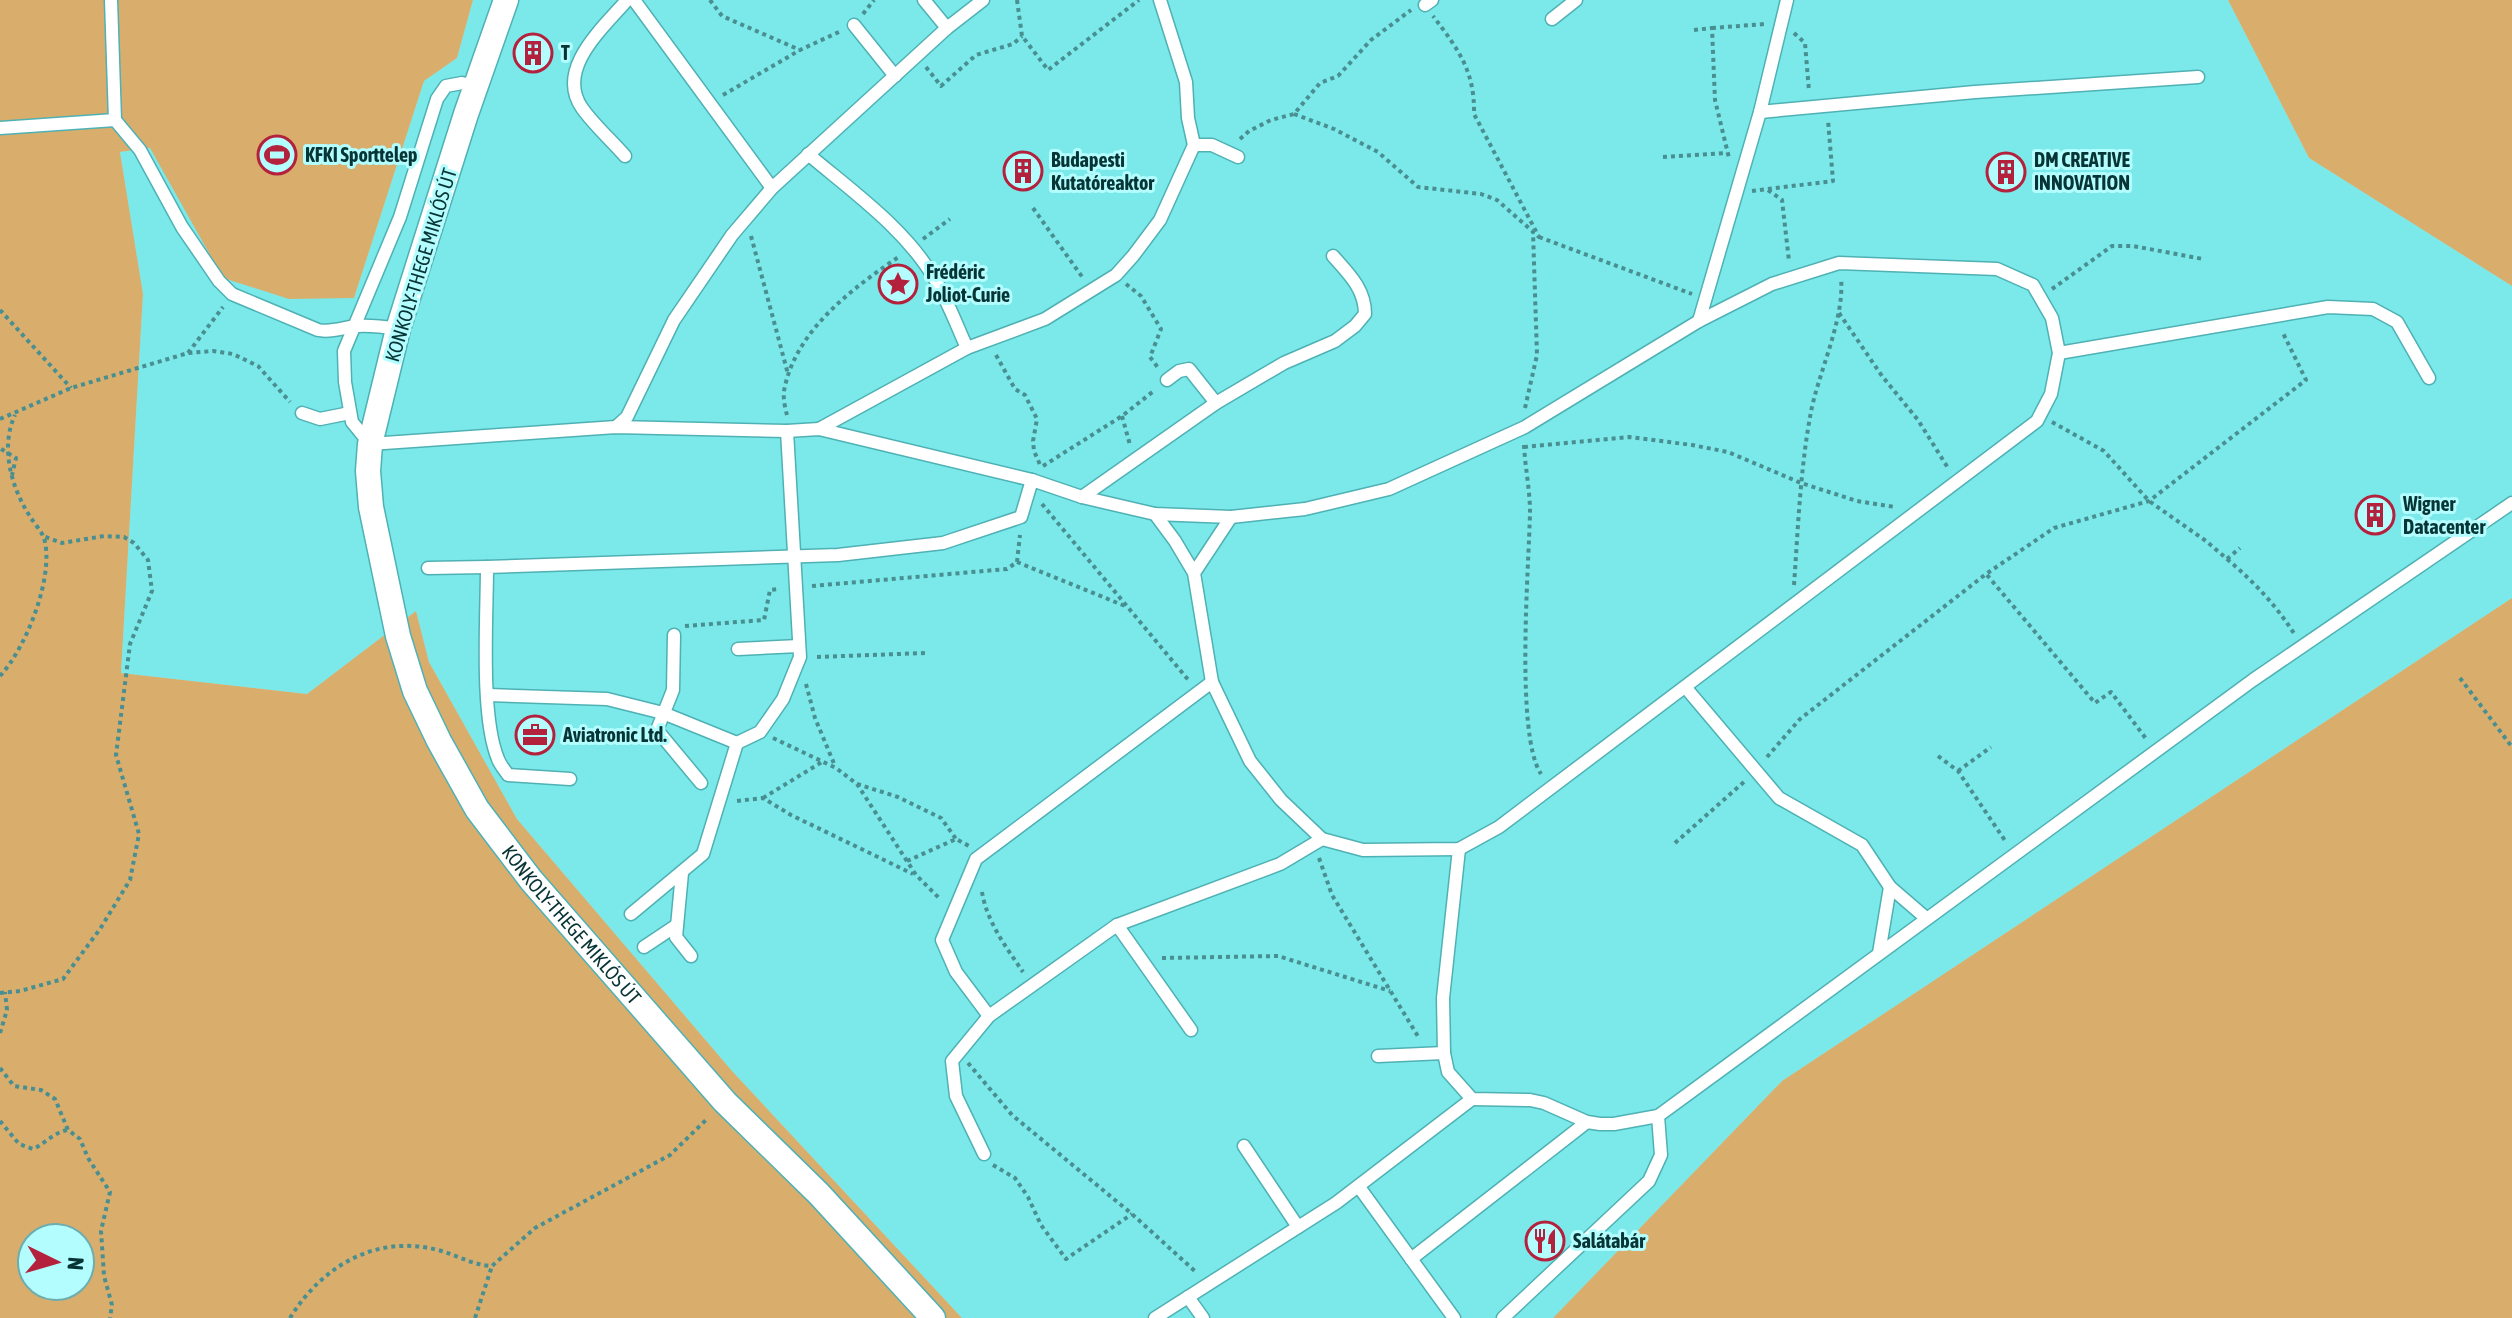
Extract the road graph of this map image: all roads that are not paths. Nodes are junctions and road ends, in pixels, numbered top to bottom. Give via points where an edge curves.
1 (111, 0) edge
2 (506, 0) edge
3 (627, 0) edge
4 (634, 0) edge
5 (924, 0) edge
6 (983, 0) edge
7 (1160, 0) edge
8 (1576, 0) edge
9 (1787, 0) edge
10 (1552, 19) dead end
11 (854, 25) road end
12 (947, 28) junction
13 (895, 76) junction
14 (2198, 77) dead end
15 (476, 86) junction
16 (1760, 112) junction
17 (115, 120) junction
18 (0, 128) edge
19 (1194, 145) junction
20 (808, 154) junction
21 (1232, 155) road end
22 (625, 156) dead end
23 (772, 188) junction
24 (1333, 256) dead end
25 (1699, 321) junction
26 (354, 326) junction
27 (398, 329) junction
28 (967, 348) junction
29 (2059, 353) junction
30 (2429, 378) dead end
31 (1167, 380) road end
32 (1216, 403) junction
33 (302, 413) road end
34 (350, 413) junction
35 (616, 427) junction
36 (819, 429) junction
37 (787, 431) junction
38 (370, 444) junction
39 (1035, 481) junction
40 (1082, 497) junction
41 (2512, 503) edge
42 (1155, 514) junction
43 (1231, 517) junction
44 (796, 555) junction
45 (487, 567) junction
46 (428, 568) dead end
47 (1194, 573) junction
48 (674, 635) road end
49 (738, 649) dead end
50 (800, 651) junction
51 (1212, 682) junction
52 (1686, 688) junction
53 (488, 695) junction
54 (663, 713) junction
55 (737, 743) junction
56 (570, 779) dead end
57 (701, 783) dead end
58 (1322, 839) junction
59 (1459, 849) junction
60 (682, 873) junction
61 (1890, 887) junction
62 (631, 914) dead end
63 (1926, 918) junction
64 (677, 925) junction
65 (1117, 925) junction
66 (644, 947) dead end
67 (1879, 953) junction
68 (691, 956) dead end
69 (989, 1016) junction
70 (1191, 1030) dead end
71 (1444, 1053) junction
72 (1378, 1056) dead end
73 (1472, 1099) junction
74 (1658, 1116) junction
75 (1587, 1122) junction
76 (1244, 1146) dead end
77 (984, 1154) road end
78 (1359, 1187) junction
79 (1298, 1227) junction
80 (1411, 1259) junction
81 (1188, 1297) junction
82 (1452, 1317) edge
83 (933, 1318) edge
84 (1155, 1318) edge
85 (1203, 1318) edge
86 (1503, 1318) edge

1 - 17 lane
2 - 15 street, KONKOLY-THEGE MIKLÓS ÚT
3 - 22 lane via 577,64 573,88 582,107
4 - 23 lane
5 - 12 lane
6 - 12 lane
7 - 19 lane via 1186,82
8 - 10 lane
9 - 16 lane
11 - 13 lane
12 - 13 lane
13 - 20 lane
14 - 16 lane
15 - 26 lane, KONKOLY-THEGE MIKLÓS ÚT via 446,86 437,99 400,217
15 - 27 street, KONKOLY-THEGE MIKLÓS ÚT
16 - 25 lane
17 - 18 lane
17 - 26 lane via 140,150 182,227 232,294 318,330
19 - 21 lane via 1212,145
19 - 28 lane via 1160,220 1116,275 1045,319
20 - 23 lane
20 - 28 lane via 911,248 935,279
23 - 35 lane via 732,235 674,320 627,417
24 - 32 lane via 1365,299 1365,314 1335,341 1284,363
25 - 29 lane via 1772,284 1839,263 1997,269 2033,285 2052,318
25 - 43 lane via 1525,427 1389,489 1305,509
26 - 27 lane
26 - 34 lane, KONKOLY-THEGE MIKLÓS ÚT via 344,351
27 - 38 street, KONKOLY-THEGE MIKLÓS ÚT
28 - 36 lane
29 - 30 lane via 2328,307 2373,309 2397,322
29 - 52 lane via 2051,394 2037,421
31 - 32 lane via 1189,369
32 - 40 lane
33 - 34 lane via 320,419
34 - 38 lane, KONKOLY-THEGE MIKLÓS ÚT
35 - 37 lane
35 - 38 lane
36 - 37 lane
36 - 39 lane
37 - 44 lane
38 - 83 street, KONKOLY-THEGE MIKLÓS ÚT via 371,507 415,691 477,809 531,880 725,1102
39 - 40 lane
39 - 44 lane via 1021,517 943,543
40 - 42 lane
41 - 63 lane via 2302,646
42 - 43 lane
42 - 47 lane
43 - 47 lane
44 - 45 lane
44 - 50 lane
45 - 46 lane
45 - 53 lane
47 - 51 lane
48 - 54 lane via 673,690
49 - 50 lane
50 - 55 lane via 783,699 760,732
51 - 58 lane via 1250,761
51 - 69 lane via 976,859 942,940 956,972
52 - 59 lane via 1499,827
52 - 61 lane via 1779,798 1862,845
53 - 54 lane via 607,699
53 - 56 lane via 498,761 508,775
54 - 55 lane
54 - 57 lane via 657,730
55 - 60 lane via 703,854
58 - 59 lane via 1363,850
58 - 65 lane via 1280,864
59 - 71 lane via 1443,998
60 - 62 lane
60 - 64 lane
61 - 63 lane
61 - 67 lane
63 - 67 lane
64 - 66 lane
64 - 68 lane via 676,937
65 - 69 lane
65 - 70 lane
67 - 74 lane
69 - 77 lane via 952,1061 956,1096
71 - 72 lane
71 - 73 lane via 1448,1072
73 - 75 lane via 1530,1100
73 - 78 lane
74 - 75 lane via 1614,1124
74 - 86 lane via 1661,1155 1649,1181
75 - 80 lane
76 - 79 lane
78 - 79 lane
78 - 80 lane
79 - 81 lane
80 - 82 lane
81 - 84 lane
81 - 85 lane

